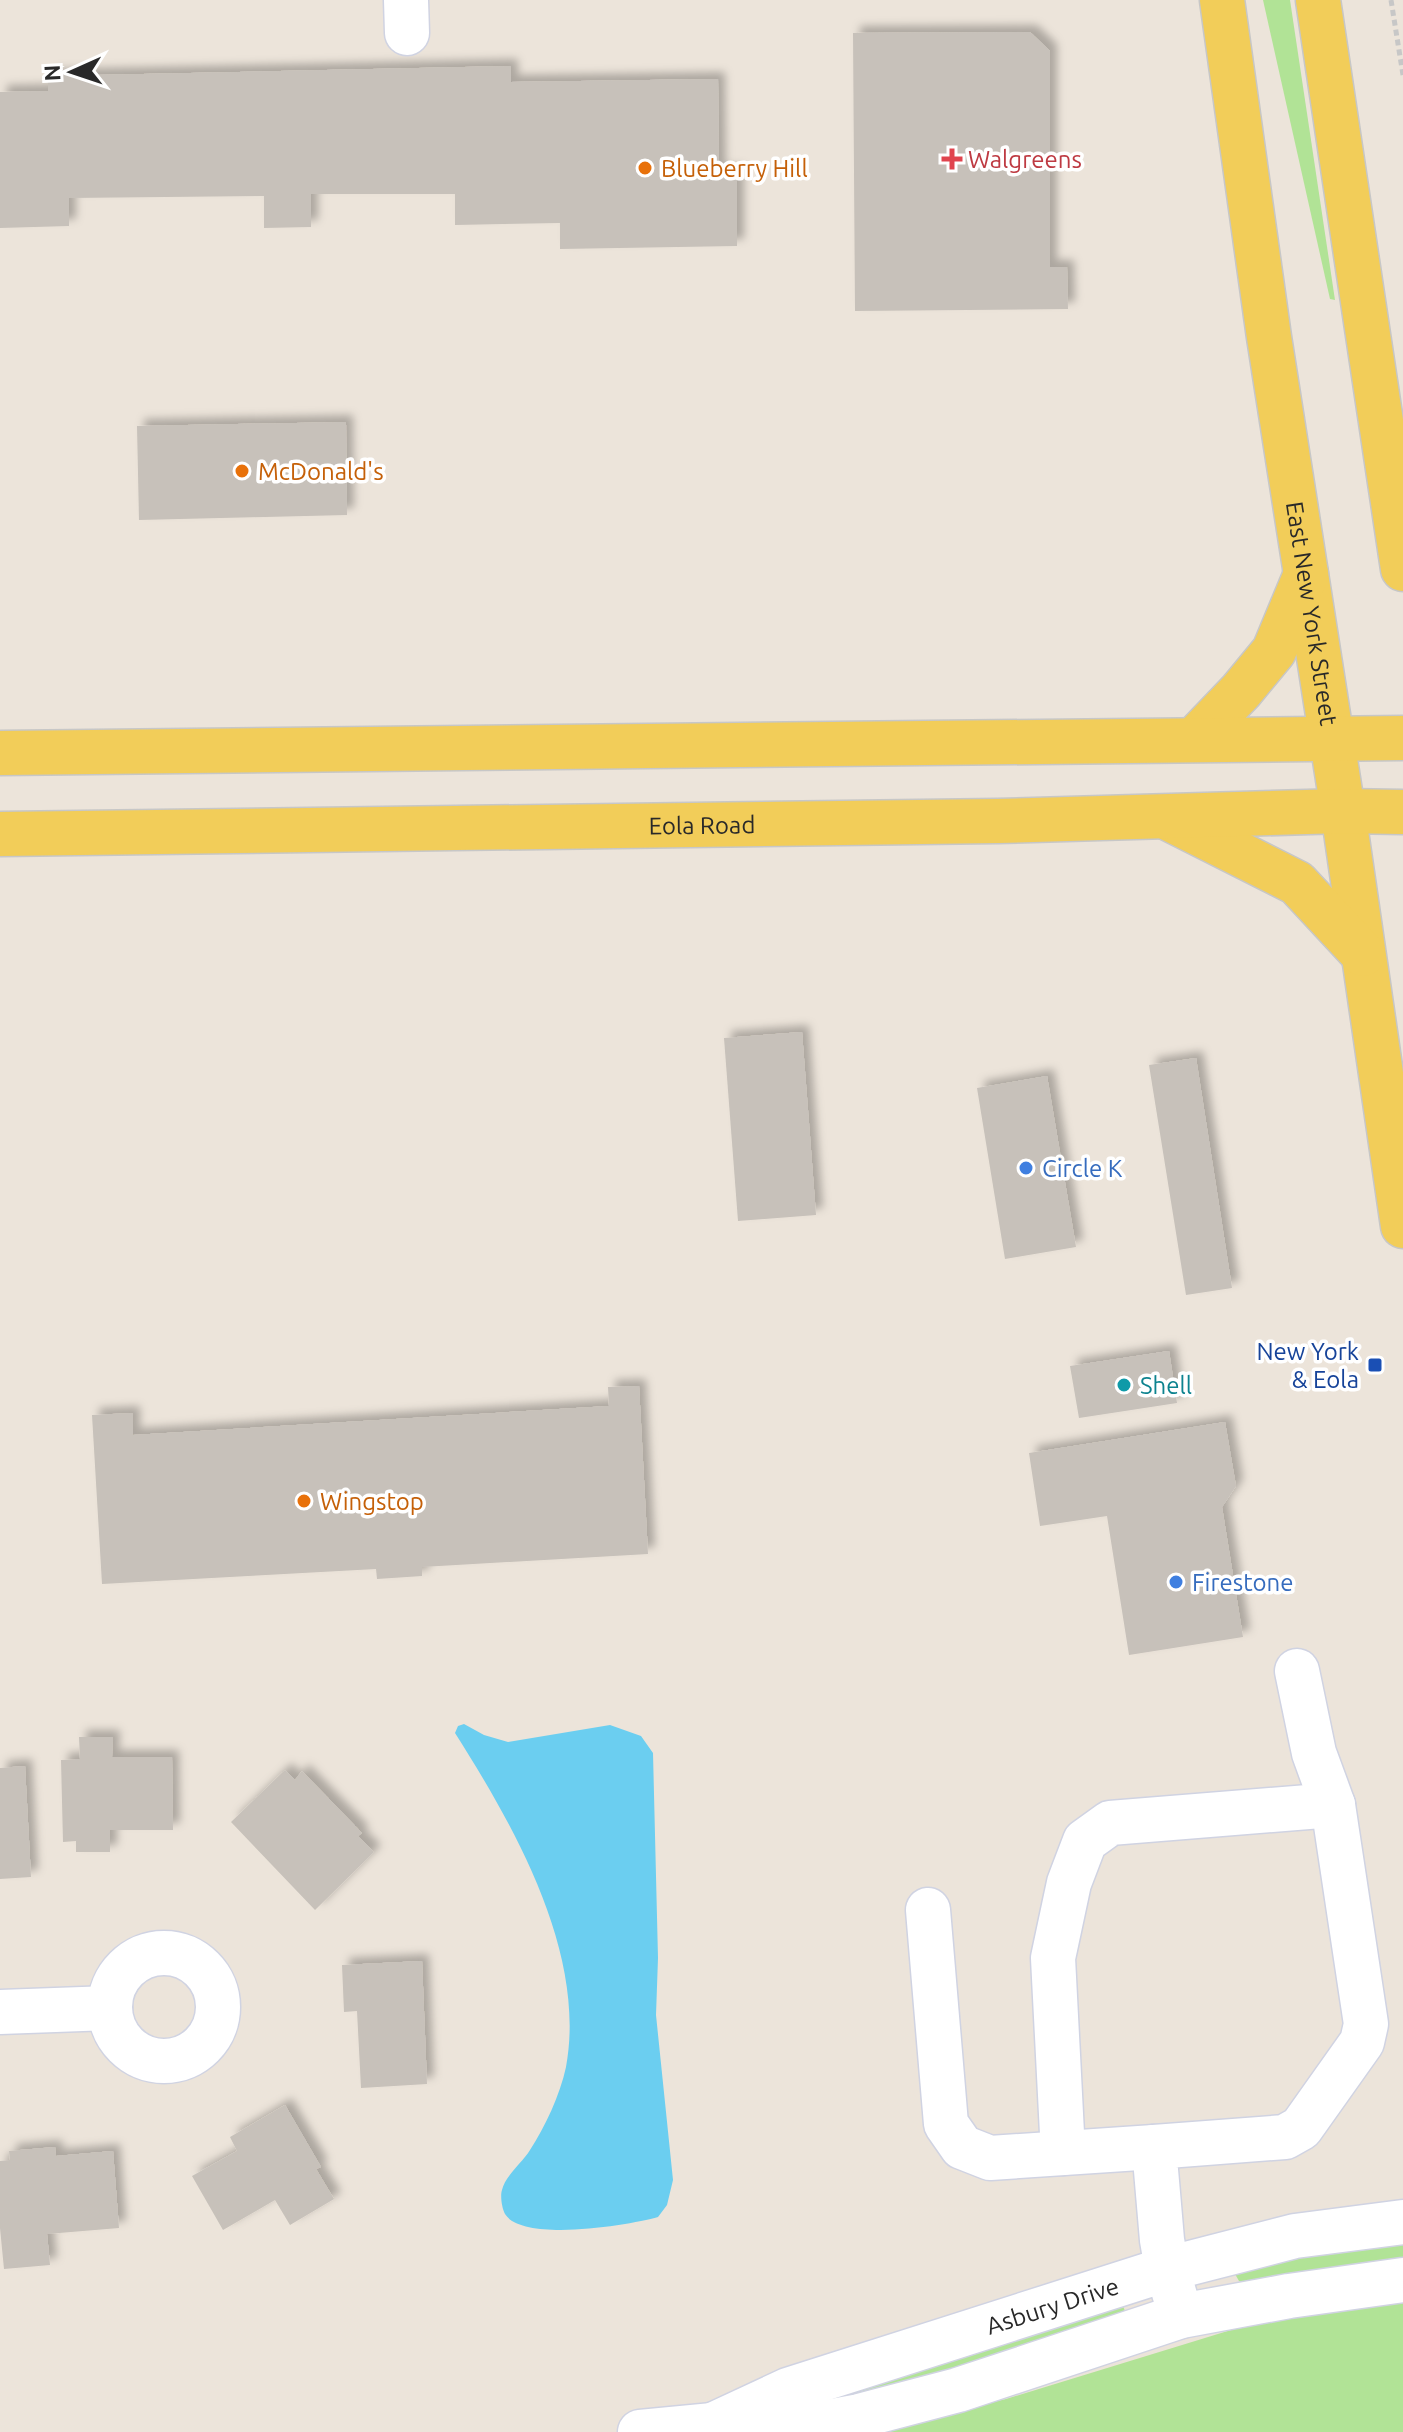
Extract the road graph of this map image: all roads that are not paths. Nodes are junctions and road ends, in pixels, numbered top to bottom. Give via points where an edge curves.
1 (1222, 0) edge
2 (1318, 0) edge
3 (1403, 569) edge
4 (1306, 574) junction
5 (1403, 738) edge
6 (1195, 739) junction
7 (1331, 739) junction
8 (0, 753) edge
9 (1343, 811) junction
10 (1403, 812) edge
11 (1165, 817) junction
12 (0, 834) edge
13 (1363, 954) junction
14 (1403, 1226) edge
15 (1297, 1671) dead end
16 (1333, 1805) junction
17 (928, 1910) dead end
18 (110, 2008) dead end
19 (0, 2012) edge
20 (1154, 2147) junction
21 (1063, 2153) junction
22 (1403, 2222) edge
23 (1167, 2269) junction
24 (1403, 2280) edge
25 (1181, 2316) junction
26 (713, 2425) junction
27 (640, 2432) edge

1 - 4 main road, East New York Street
2 - 3 main road
4 - 6 main road via 1274,651
4 - 7 main road, East New York Street
5 - 7 main road
6 - 7 main road
6 - 8 main road
7 - 9 main road, East New York Street
9 - 10 main road, Eola Road
9 - 11 main road, Eola Road
9 - 13 main road, East New York Street
11 - 12 main road, Eola Road
11 - 13 main road via 1297,883
13 - 14 main road, East New York Street
15 - 16 street via 1314,1753
16 - 20 street via 1366,2024 1362,2042 1301,2128 1285,2137
16 - 21 street via 1110,1823 1085,1841 1069,1883 1053,1958
17 - 21 street via 946,2124 962,2147 990,2158
18 - 19 street
20 - 21 street
20 - 23 street
22 - 23 street, Asbury Drive via 1295,2236
23 - 25 street
23 - 26 street, Asbury Drive via 788,2390
24 - 25 street, Asbury Drive
25 - 26 street, Asbury Drive via 958,2390 859,2416 779,2431
26 - 27 street, Asbury Drive

